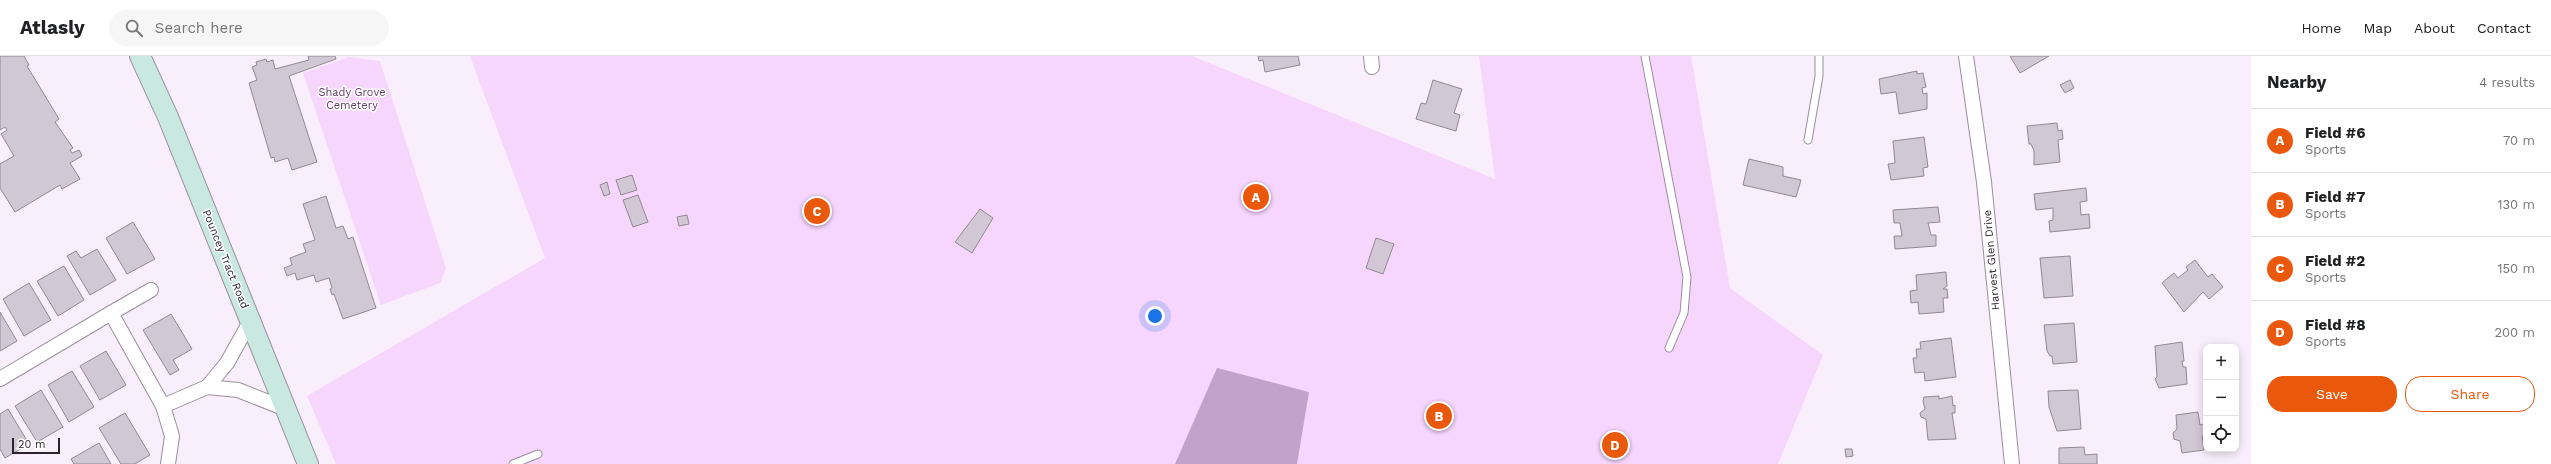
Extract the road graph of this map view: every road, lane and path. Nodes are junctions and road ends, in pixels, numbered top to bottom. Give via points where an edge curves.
1 (140, 56) edge
2 (1645, 56) edge
3 (1819, 56) edge
4 (1966, 56) edge
5 (1808, 140) dead end
6 (151, 290) dead end
7 (112, 313) junction
8 (251, 320) junction
9 (1669, 348) dead end
10 (0, 379) edge
11 (207, 387) junction
12 (162, 406) junction
13 (286, 409) junction
14 (538, 454) dead end
15 (168, 464) edge
16 (308, 464) edge
17 (513, 464) edge
18 (2012, 464) edge

1 - 8 main road, Pouncey Tract Road via 168,117
2 - 9 lane via 1687,277 1684,313
3 - 5 lane via 1820,76
4 - 18 street, Harvest Glen Drive via 1984,182
6 - 7 street
7 - 10 street
7 - 12 street
8 - 11 street via 227,363
8 - 13 main road, Pouncey Tract Road
11 - 12 street
11 - 13 street via 238,390
12 - 15 street via 172,436
13 - 16 main road, Pouncey Tract Road
14 - 17 lane

